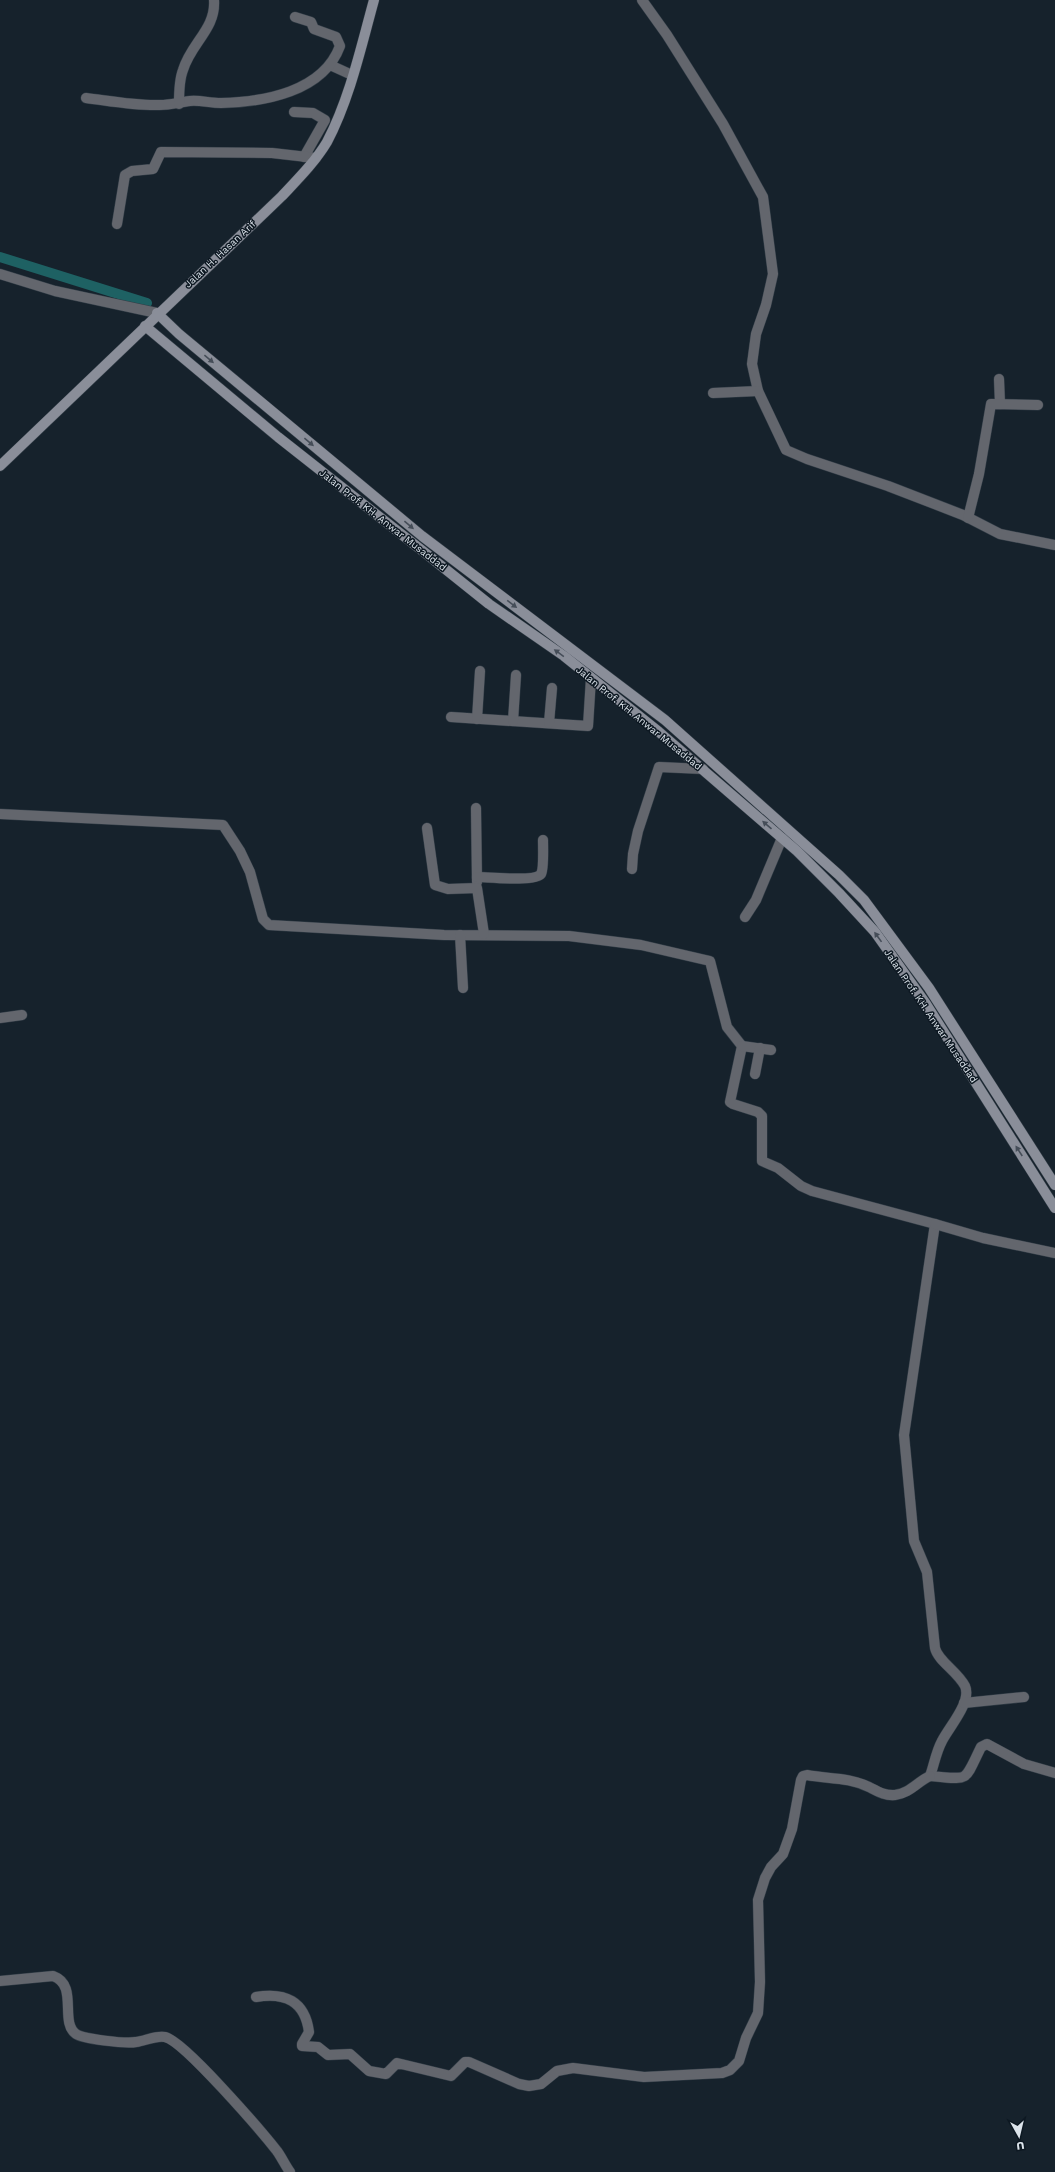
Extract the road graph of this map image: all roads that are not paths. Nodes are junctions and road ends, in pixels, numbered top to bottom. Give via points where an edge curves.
1 (214, 0) edge
2 (374, 0) edge
3 (642, 0) edge
4 (295, 17) dead end
5 (330, 64) junction
6 (352, 75) junction
7 (86, 98) dead end
8 (179, 104) junction
9 (294, 112) dead end
10 (304, 157) junction
11 (316, 158) junction
12 (117, 224) dead end
13 (0, 274) edge
14 (136, 310) junction
15 (157, 314) junction
16 (144, 326) junction
17 (999, 379) dead end
18 (758, 391) junction
19 (713, 393) dead end
20 (1000, 404) junction
21 (1038, 405) dead end
22 (0, 466) edge
23 (968, 518) junction
24 (1055, 545) edge
25 (480, 671) dead end
26 (516, 675) dead end
27 (591, 678) junction
28 (552, 688) dead end
29 (451, 717) dead end
30 (477, 719) junction
31 (513, 721) junction
32 (549, 723) junction
33 (703, 770) junction
34 (743, 788) junction
35 (736, 798) junction
36 (476, 808) dead end
37 (0, 814) edge
38 (427, 828) dead end
39 (782, 838) junction
40 (543, 840) dead end
41 (632, 869) dead end
42 (476, 877) junction
43 (851, 887) junction
44 (477, 888) junction
45 (839, 893) junction
46 (746, 917) dead end
47 (484, 934) junction
48 (460, 935) junction
49 (463, 988) dead end
50 (22, 1015) dead end
51 (0, 1018) edge
52 (742, 1046) junction
53 (760, 1048) junction
54 (771, 1050) dead end
55 (755, 1074) dead end
56 (1042, 1165) junction
57 (1032, 1172) junction
58 (1055, 1185) edge
59 (1055, 1208) edge
60 (935, 1224) junction
61 (1055, 1253) edge
62 (1024, 1697) dead end
63 (964, 1703) junction
64 (1055, 1773) edge
65 (930, 1776) junction
66 (0, 1981) edge
67 (256, 1997) dead end
68 (290, 2172) edge

1 - 8 street via 214,17 182,70
2 - 6 street, Jalan H. Hasan Arif
3 - 18 street via 723,124 763,197 773,274 756,334 752,364
4 - 5 street via 311,22 314,29 336,37 340,46
5 - 6 street
5 - 8 street via 311,82 290,92 243,101 190,101
6 - 11 street, Jalan H. Hasan Arif via 336,121
7 - 8 street via 158,105
9 - 10 street via 313,113 325,120
10 - 11 street
10 - 12 street via 272,153 160,152 153,169 132,171 125,175
11 - 15 street, Jalan H. Hasan Arif via 282,196
13 - 14 street via 55,291
14 - 15 street
14 - 16 street
15 - 16 street, Jalan H. Hasan Arif
15 -> 34 street, Jalan Prof. KH. Anwar Musaddad via 422,536 639,699
16 - 22 street, Jalan H. Hasan Arif
27 -> 16 street, Jalan Prof. KH. Anwar Musaddad via 424,552
17 - 20 street
18 - 19 street
18 - 23 street via 780,441 788,452 888,486
20 - 21 street
20 - 23 street via 991,404 979,474
23 - 24 street via 1000,534
25 - 30 street
26 - 31 street
27 - 32 street via 588,726
27 - 33 street, Jalan Prof. KH. Anwar Musaddad
28 - 32 street
29 - 30 street
30 - 31 street
31 - 32 street
33 - 35 street, Jalan Prof. KH. Anwar Musaddad
33 - 41 street via 659,766 638,831
34 - 35 street
34 - 43 street, Jalan Prof. KH. Anwar Musaddad
39 -> 35 street, Jalan Prof. KH. Anwar Musaddad
36 - 42 street
37 - 48 street via 221,824 247,865 263,919 268,925
38 - 44 street via 435,885 448,889
39 - 45 street, Jalan Prof. KH. Anwar Musaddad
39 - 46 street via 756,900
40 - 42 street via 542,871 538,876
42 - 44 street
43 - 45 street
43 - 56 street, Jalan Prof. KH. Anwar Musaddad via 898,944 929,988
44 - 47 street
57 -> 45 street, Jalan Prof. KH. Anwar Musaddad via 926,1004 875,932
47 - 48 street
47 - 52 street via 607,939 710,961 727,1027
48 - 49 street
50 - 51 street
52 - 53 street
52 - 60 street via 730,1102 761,1114 762,1161 778,1168 801,1186 812,1191
53 - 54 street
53 - 55 street
56 - 57 street
56 - 58 street, Jalan Prof. KH. Anwar Musaddad
57 - 59 street, Jalan Prof. KH. Anwar Musaddad
60 - 61 street via 983,1238
60 - 63 street via 904,1435 914,1541 927,1572 936,1654 952,1668 965,1686
62 - 63 street
63 - 65 street via 941,1742
64 - 65 street via 1024,1764 987,1744 980,1747 966,1777 960,1780
65 - 67 street via 914,1788 895,1795 886,1795 854,1780 803,1776 792,1829 782,1854 765,1878 758,1900 758,2013 739,2061 730,2070 722,2073 644,2077 573,2068 557,2071 541,2084 529,2086 469,2062 463,2063 451,2076 397,2063 386,2074 369,2071 353,2055 328,2055 318,2047 302,2046 309,2032 301,2007 297,2003 273,1996
66 - 68 street via 53,1976 59,1978 64,1985 72,2030 78,2035 105,2041 134,2042 165,2037 172,2040 188,2052 241,2111 277,2152

